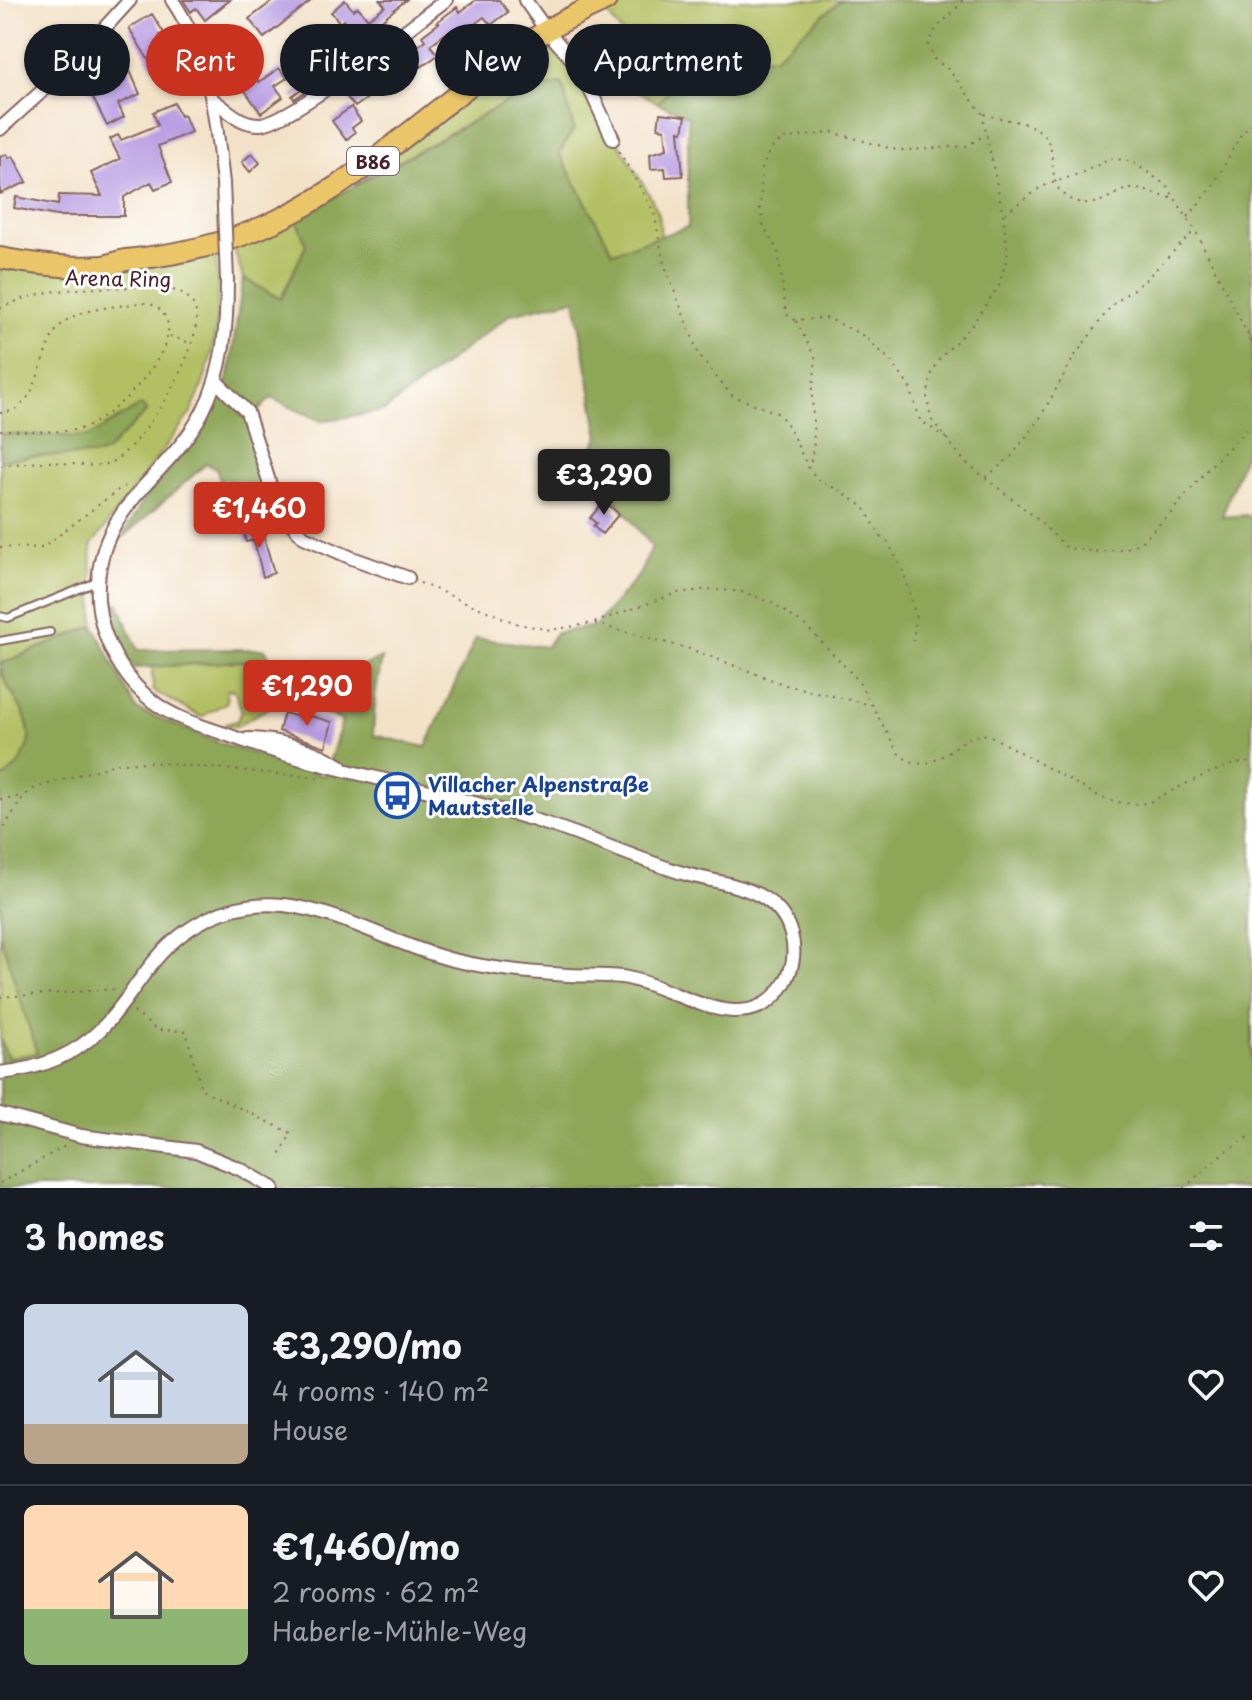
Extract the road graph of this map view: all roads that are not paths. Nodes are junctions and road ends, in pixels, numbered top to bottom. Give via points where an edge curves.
1 (130, 0) edge
2 (172, 0) edge
3 (446, 0) edge
4 (525, 0) edge
5 (606, 0) edge
6 (542, 24) edge
7 (549, 30) edge
8 (549, 33) edge
9 (460, 96) edge
10 (213, 100) junction
11 (0, 128) edge
12 (613, 139) road end
13 (0, 244) edge
14 (0, 258) edge
15 (121, 260) junction
16 (216, 381) junction
17 (408, 578) road end
18 (99, 581) junction
19 (4, 617) edge
20 (0, 627) edge
21 (50, 632) dead end
22 (0, 641) edge
23 (0, 1073) edge
24 (0, 1114) edge
25 (273, 1188) edge

1 - 11 street via 69,67
2 - 10 street via 197,43
3 - 10 street via 300,106 264,124 244,123
4 - 6 street
5 - 7 main road, B86
8 - 12 street via 580,68
9 - 15 main road, B86 via 320,197 278,220 191,250
10 - 16 street, bridge via 227,280 227,325
13 - 15 main road, B86
14 - 15 main road, B86 via 94,267
16 - 17 street via 247,412 273,494 304,537
16 - 18 street via 184,442 117,519
18 - 19 lane
18 - 23 street via 98,604 107,640 136,686 177,717 303,760 524,817 682,873 757,893 789,924 792,966 779,991 757,1007 727,1013 643,981 451,960 307,909 256,904 191,926 159,954 102,1028 63,1057
19 - 20 lane
21 - 22 lane
24 - 25 street via 81,1136 196,1151

